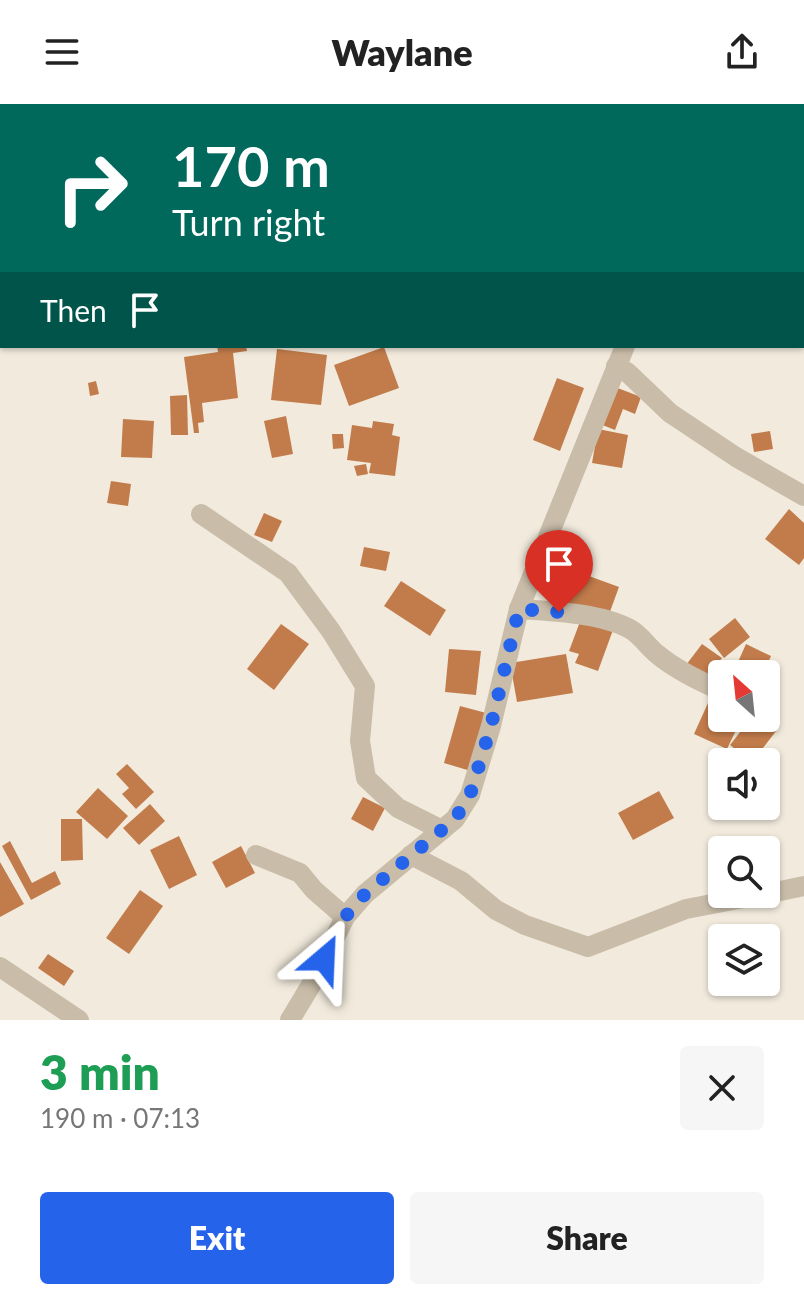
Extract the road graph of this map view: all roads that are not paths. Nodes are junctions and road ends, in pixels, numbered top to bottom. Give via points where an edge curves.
1 (624, 348) edge
2 (616, 366) junction
3 (802, 491) edge
4 (201, 514) dead end
5 (519, 609) junction
6 (708, 685) edge
7 (442, 830) junction
8 (256, 855) dead end
9 (411, 855) junction
10 (804, 886) edge
11 (780, 891) edge
12 (708, 905) edge
13 (345, 917) junction
14 (0, 967) edge
15 (79, 1020) edge
16 (290, 1020) edge

1 - 2 street
2 - 3 street via 670,413
2 - 5 street
4 - 7 street via 288,573 365,686 360,741 366,778 398,808
5 - 6 street via 610,621 630,629 657,654
5 - 7 street via 470,795
7 - 9 street
8 - 13 street via 300,873
9 - 12 street via 461,881 496,910 588,947
9 - 13 street
10 - 11 street
13 - 16 street
14 - 15 street

